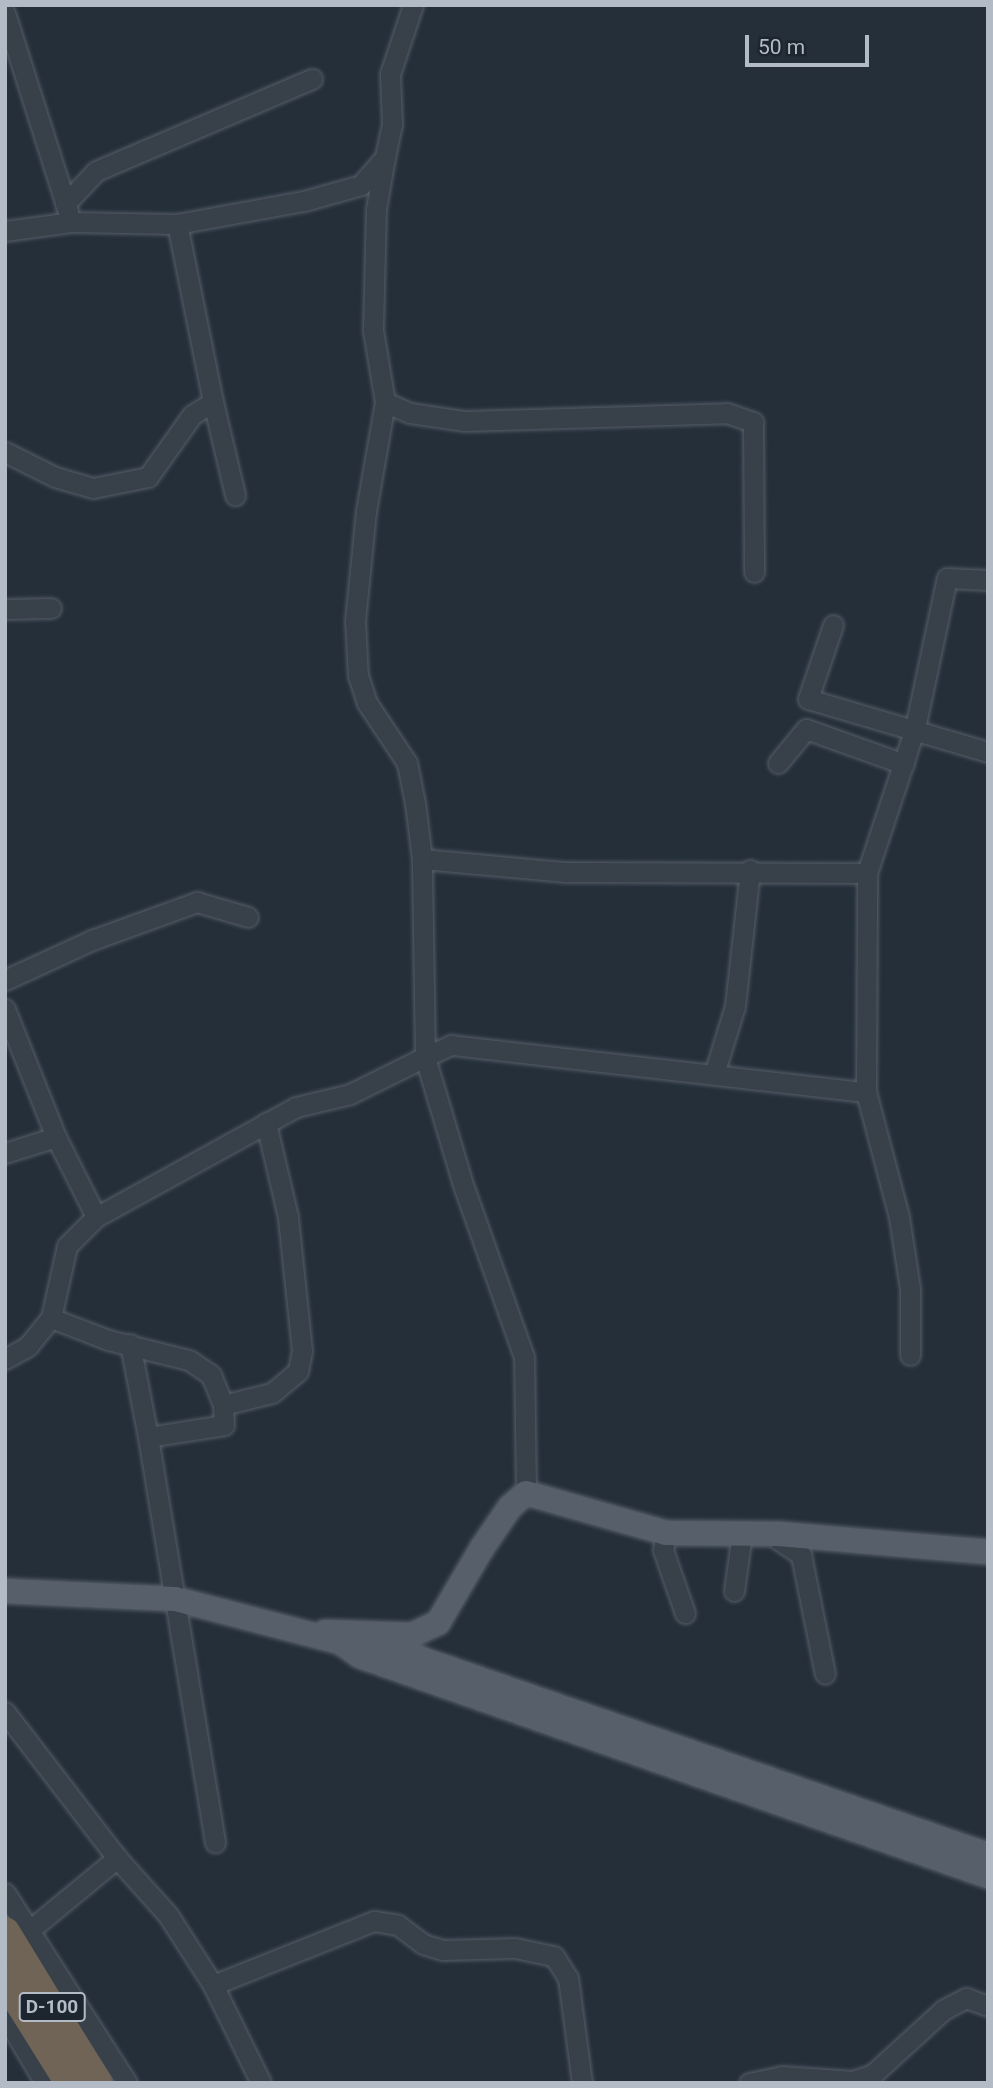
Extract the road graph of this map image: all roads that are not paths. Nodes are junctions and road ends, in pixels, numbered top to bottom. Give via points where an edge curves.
1 (413, 5) edge
2 (5, 13) edge
3 (312, 79) dead end
4 (385, 157) junction
5 (68, 213) junction
6 (177, 224) junction
7 (5, 232) edge
8 (213, 402) junction
9 (385, 402) junction
10 (5, 452) edge
11 (235, 495) dead end
12 (754, 572) dead end
13 (988, 580) edge
14 (51, 608) dead end
15 (5, 609) edge
16 (833, 625) dead end
17 (915, 728) junction
18 (988, 752) edge
19 (778, 763) dead end
20 (904, 764) junction
21 (422, 859) junction
22 (750, 870) junction
23 (867, 873) junction
24 (248, 917) dead end
25 (5, 980) edge
26 (5, 1009) edge
27 (425, 1058) junction
28 (715, 1071) junction
29 (866, 1092) junction
30 (266, 1123) junction
31 (57, 1137) junction
32 (5, 1153) edge
33 (96, 1217) junction
34 (51, 1318) junction
35 (130, 1344) junction
36 (910, 1355) dead end
37 (5, 1359) edge
38 (223, 1405) junction
39 (148, 1437) junction
40 (526, 1493) junction
41 (666, 1533) junction
42 (742, 1533) junction
43 (779, 1534) junction
44 (988, 1552) edge
45 (5, 1591) edge
46 (734, 1591) dead end
47 (175, 1598) junction
48 (685, 1613) dead end
49 (300, 1631) junction
50 (340, 1642) junction
51 (825, 1674) dead end
52 (5, 1712) edge
53 (215, 1842) dead end
54 (988, 1855) edge
55 (117, 1858) junction
56 (988, 1876) edge
57 (5, 1893) edge
58 (18, 1930) edge
59 (5, 1979) edge
60 (213, 1985) junction
61 (988, 2006) edge
62 (5, 2016) edge
63 (45, 2083) edge
64 (70, 2083) edge
65 (97, 2083) edge
66 (127, 2083) edge
67 (261, 2083) edge
68 (582, 2083) edge
69 (749, 2083) edge

1 - 4 street via 390,74 392,124
2 - 5 street
3 - 5 street via 96,171
4 - 6 street via 361,185 304,201
4 - 9 street via 376,209 373,330
5 - 6 street
5 - 7 street
6 - 8 street
8 - 10 street via 192,415 148,477 93,488 55,477
8 - 11 street
9 - 12 street via 410,413 465,421 727,414 753,422
9 - 21 street via 366,511 355,621 358,676 367,703 407,763
13 - 17 street via 947,578
14 - 15 street
16 - 17 street via 808,699
17 - 18 street
17 - 20 street
19 - 20 street via 806,729
20 - 23 street
21 - 22 street via 566,872
21 - 27 street
22 - 23 street
22 - 28 street via 735,1006
23 - 29 street
24 - 25 street via 197,902 92,940
26 - 31 street
27 - 28 street via 451,1045
27 - 30 street via 350,1094 296,1107
27 - 40 street via 464,1188 524,1357
28 - 29 street
29 - 36 street via 899,1217 910,1289
30 - 33 street
30 - 38 street via 288,1217 302,1351 298,1371 272,1393
31 - 32 street
31 - 33 street
33 - 34 street via 66,1246
34 - 35 street
34 - 37 street via 28,1346
35 - 38 street via 189,1360 211,1375
35 - 39 street
38 - 39 street via 224,1425
39 - 47 street
40 - 41 main road
40 - 49 main road via 496,1527 438,1623 412,1635
41 - 42 main road
41 - 48 street via 663,1550
42 - 43 main road
42 - 46 street
43 - 44 main road
43 - 51 street via 779,1540 801,1555
45 - 47 main road
47 - 49 main road
47 - 53 street
49 - 50 main road
50 - 54 main road via 364,1640 566,1706
50 - 56 main road via 360,1656
52 - 55 street
55 - 58 street
55 - 60 street via 168,1915
57 - 58 street
58 - 65 highway, D-100
58 - 66 street
59 - 64 highway, D-100
60 - 67 street
60 - 68 street via 374,1922 398,1925 423,1944 443,1950 514,1948 554,1956 568,1978
61 - 69 street via 966,1998 943,2010 873,2074 853,2081 782,2076
62 - 63 street

